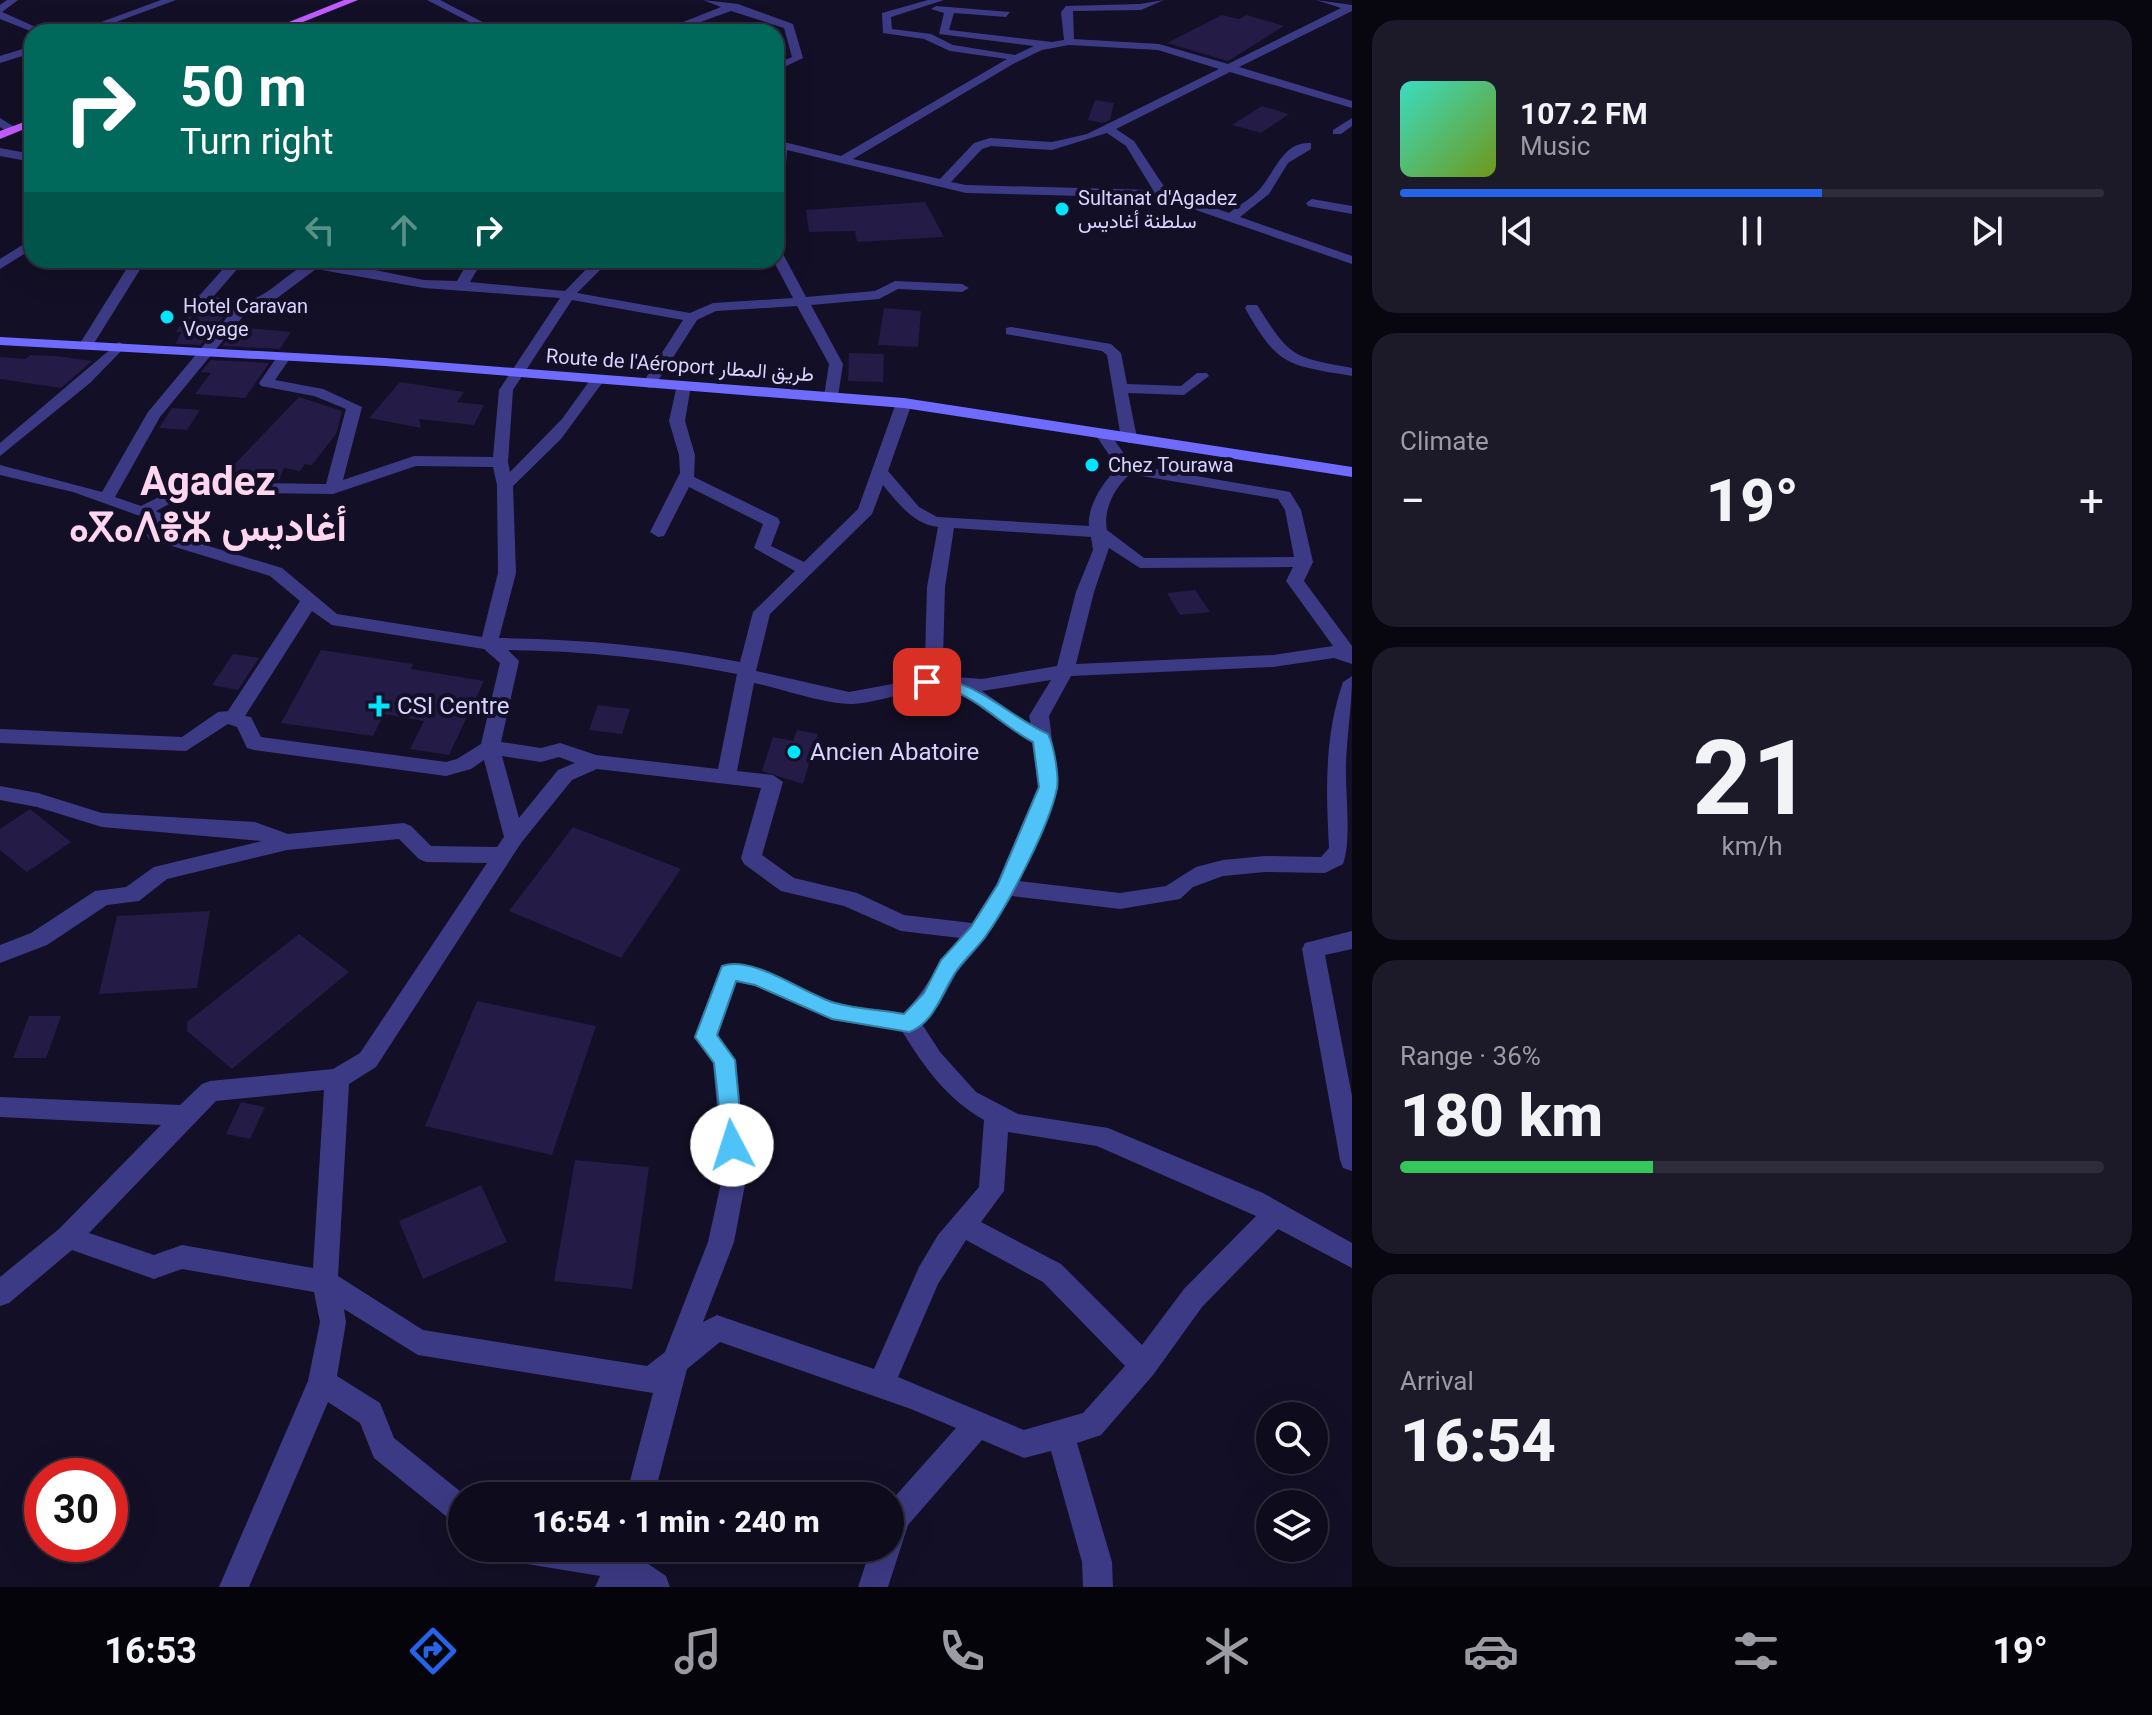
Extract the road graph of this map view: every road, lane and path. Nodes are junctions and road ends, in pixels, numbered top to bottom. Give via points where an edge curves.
1 (13, 0) edge
2 (171, 0) edge
3 (353, 0) edge
4 (432, 0) edge
5 (708, 0) edge
6 (750, 0) edge
7 (905, 0) edge
8 (939, 0) edge
9 (1008, 0) edge
10 (1159, 0) edge
11 (1321, 0) edge
12 (926, 6) junction
13 (729, 8) junction
14 (1350, 8) edge
15 (950, 10) junction
16 (0, 13) edge
17 (1006, 14) junction
18 (24, 24) edge
19 (102, 24) edge
20 (290, 24) edge
21 (481, 24) edge
22 (685, 24) edge
23 (782, 24) edge
24 (784, 24) edge
25 (943, 32) junction
26 (927, 36) junction
27 (1003, 38) junction
28 (1069, 42) junction
29 (1055, 45) junction
30 (24, 52) edge
31 (1010, 59) junction
32 (0, 60) edge
33 (784, 64) edge
34 (1232, 68) junction
35 (1352, 105) edge
36 (0, 121) edge
37 (1352, 121) edge
38 (1110, 130) junction
39 (6, 132) edge
40 (1337, 132) dead end
41 (784, 145) edge
42 (1307, 146) dead end
43 (0, 152) edge
44 (24, 156) edge
45 (840, 161) junction
46 (941, 185) junction
47 (1162, 194) junction
48 (1312, 203) dead end
49 (1352, 210) edge
50 (1232, 217) junction
51 (24, 250) edge
52 (1352, 260) edge
53 (0, 265) edge
54 (134, 268) edge
55 (231, 268) edge
56 (308, 268) edge
57 (345, 268) edge
58 (471, 268) edge
59 (595, 268) edge
60 (783, 268) edge
61 (461, 285) junction
62 (962, 288) dead end
63 (568, 295) junction
64 (800, 300) junction
65 (244, 306) junction
66 (1252, 308) dead end
67 (692, 317) junction
68 (1011, 331) dead end
69 (0, 341) edge
70 (86, 345) junction
71 (119, 346) junction
72 (205, 353) junction
73 (284, 357) junction
74 (1352, 372) edge
75 (516, 374) junction
76 (1202, 376) dead end
77 (598, 379) junction
78 (649, 384) junction
79 (684, 385) junction
80 (1122, 388) junction
81 (831, 396) junction
82 (904, 403) junction
83 (1103, 434) junction
84 (1129, 438) junction
85 (0, 451) edge
86 (500, 462) junction
87 (1127, 469) junction
88 (0, 470) edge
89 (880, 472) junction
90 (1352, 472) edge
91 (685, 479) junction
92 (505, 485) junction
93 (333, 489) junction
94 (106, 499) junction
95 (142, 512) junction
96 (947, 523) junction
97 (658, 532) dead end
98 (1098, 532) junction
99 (1304, 562) junction
100 (805, 569) junction
101 (310, 600) junction
102 (489, 644) junction
103 (1351, 657) edge
104 (1065, 671) junction
105 (747, 673) junction
106 (1352, 682) edge
107 (950, 683) junction
108 (233, 719) junction
109 (1, 737) edge
110 (1042, 738) junction
111 (490, 747) junction
112 (595, 762) junction
113 (726, 776) junction
114 (0, 793) edge
115 (287, 842) junction
116 (509, 846) junction
117 (1006, 887) junction
118 (978, 932) junction
119 (1352, 940) edge
120 (0, 954) edge
121 (909, 1023) junction
122 (337, 1079) junction
123 (0, 1107) edge
124 (997, 1114) junction
125 (186, 1116) junction
126 (1352, 1160) edge
127 (1275, 1214) junction
128 (962, 1225) junction
129 (68, 1237) junction
130 (1352, 1256) edge
131 (325, 1282) junction
132 (0, 1294) edge
133 (675, 1361) junction
134 (1143, 1366) junction
135 (322, 1382) junction
136 (881, 1385) junction
137 (978, 1424) junction
138 (1060, 1434) junction
139 (644, 1482) edge
140 (448, 1500) edge
141 (904, 1508) edge
142 (594, 1562) edge
143 (881, 1562) edge
144 (620, 1567) edge
145 (234, 1587) edge
146 (655, 1587) edge
147 (873, 1587) edge
148 (1098, 1587) edge

1 - 16 street
2 - 19 street
3 - 20 main road
4 - 21 street
5 - 13 street
6 - 13 street
7 - 12 street
8 - 12 street
9 - 17 street
10 - 28 street via 1141,7 1070,8
11 - 14 street
12 - 15 street
12 - 26 street via 886,15 887,31
13 - 22 street
13 - 23 street
14 - 34 street
15 - 17 street
15 - 25 street
16 - 18 street
17 - 27 street
24 - 33 street via 789,26 798,58
25 - 26 street
25 - 27 street
26 - 31 street via 950,48
27 - 29 street
27 - 31 street
28 - 29 street
28 - 34 street via 1159,47
29 - 31 street
30 - 32 street
31 - 45 street
34 - 35 street
34 - 38 street
36 - 39 street
37 - 40 street
38 - 46 street via 1052,146 990,142 978,146
38 - 47 street via 1130,144
41 - 45 street
42 - 50 street via 1283,161 1265,191
43 - 44 street
45 - 46 street
46 - 47 street via 1033,193
47 - 50 street
48 - 49 street
50 - 52 street
51 - 53 street
54 - 70 street
55 - 65 street via 207,300
56 - 65 street via 271,296
57 - 61 street via 424,284
58 - 61 street
59 - 63 street
60 - 64 street
61 - 63 street
62 - 64 street via 895,285 879,295
63 - 67 street
63 - 75 street
64 - 67 street via 713,307
64 - 81 street via 836,364
65 - 72 street
66 - 74 street via 1275,351 1291,361
67 - 78 street
68 - 80 street via 1106,347 1114,353
69 - 70 main road, Route de l'Aéroport طريق المطار
70 - 71 main road, Route de l'Aéroport طريق المطار
71 - 72 main road, Route de l'Aéroport طريق المطار
71 - 85 street
72 - 73 main road, Route de l'Aéroport طريق المطار
72 - 94 street via 153,415
73 - 75 main road, Route de l'Aéroport طريق المطار
73 - 93 street via 266,383 318,392 354,407
75 - 77 main road, Route de l'Aéroport طريق المطار
75 - 86 street via 506,390
76 - 80 street via 1184,391
77 - 78 main road, Route de l'Aéroport طريق المطار
77 - 92 street via 542,453
78 - 79 main road, Route de l'Aéroport طريق المطار
79 - 81 main road, Route de l'Aéroport طريق المطار
79 - 91 street via 677,421 687,455
80 - 84 street
81 - 82 main road, Route de l'Aéroport طريق المطار
82 - 83 main road, Route de l'Aéroport طريق المطار
82 - 89 street
83 - 84 main road, Route de l'Aéroport طريق المطار
83 - 87 street
84 - 90 main road, Route de l'Aéroport طريق المطار
86 - 92 street
86 - 93 street via 414,461
87 - 98 street via 1115,479 1096,515
87 - 99 street via 1284,495 1293,510
88 - 94 street
89 - 96 street via 913,510 933,522
89 - 100 street via 866,511
91 - 97 street
91 - 100 street via 772,522 762,548
92 - 102 street via 507,573
93 - 95 street via 189,487
94 - 95 street
95 - 101 street via 164,519 155,535 276,572
96 - 98 street
96 - 107 street via 936,587 934,658
98 - 99 street via 1140,563
98 - 104 street via 1101,550
99 - 103 street via 1295,581
100 - 105 street via 762,612
101 - 102 street via 332,619
101 - 108 street
102 - 105 street via 668,654
102 - 111 street via 510,661
103 - 104 street via 1334,652 1273,661
104 - 107 street via 982,685
104 - 110 street via 1039,716
105 - 107 street via 849,698 927,682
105 - 113 street
106 - 117 street via 1335,768 1339,848 1336,858 1325,865 1243,863 1183,880 1172,893 1120,901
107 - 110 street
108 - 109 street via 225,717 186,744
108 - 111 street via 244,722 254,743 446,769
110 - 117 street via 1048,787
111 - 112 street via 541,755 560,750
111 - 116 street
112 - 113 street
112 - 116 street via 565,775
113 - 118 street via 773,782 751,858 788,885 849,899 901,923
114 - 115 street via 102,820 255,830
115 - 116 street via 404,831 426,854
115 - 120 street via 161,873 131,895 103,897 39,939
116 - 122 street via 368,1060
117 - 118 street
118 - 121 street
119 - 126 street via 1313,949
121 - 124 street via 968,1099
121 - 133 street via 832,1011 759,978 729,972 706,1037 724,1060 735,1174 721,1242
122 - 125 street via 210,1091
122 - 131 street
123 - 125 street
124 - 127 street via 1014,1124 1099,1136
124 - 128 street via 991,1191
125 - 129 street
127 - 130 street
127 - 134 street via 1193,1298
128 - 134 street via 1052,1273
128 - 136 street via 928,1276
129 - 131 street via 154,1267 182,1257
129 - 132 street
131 - 133 street via 418,1342 651,1380
131 - 135 street via 333,1322
133 - 136 street via 717,1328
133 - 139 street
134 - 138 street via 1091,1425
135 - 140 street via 370,1413 384,1448
135 - 145 street
136 - 137 street
137 - 138 street via 1024,1444
137 - 141 street
138 - 148 street via 1097,1562
142 - 144 street
143 - 147 street
144 - 146 street

